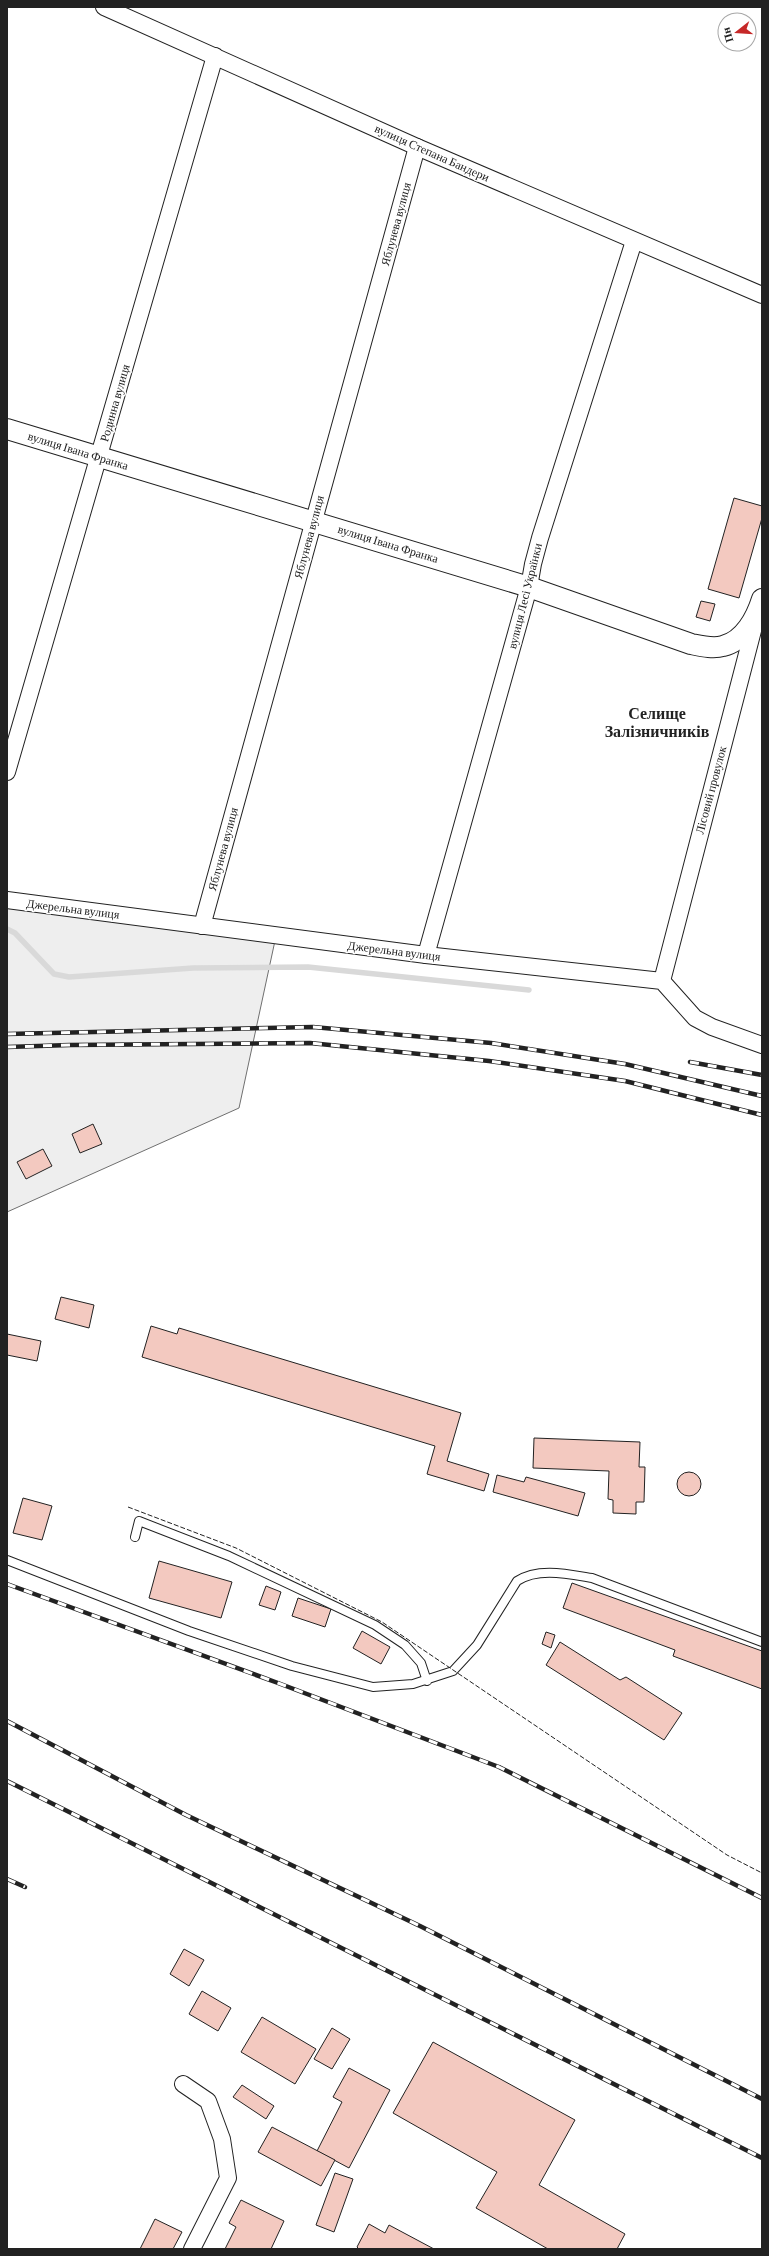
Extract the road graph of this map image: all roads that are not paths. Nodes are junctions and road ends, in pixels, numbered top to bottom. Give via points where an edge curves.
1 (104, 7) edge
2 (215, 56) junction
3 (417, 147) junction
4 (634, 240) junction
5 (762, 295) edge
6 (7, 429) edge
7 (99, 457) junction
8 (314, 521) junction
9 (529, 587) junction
10 (759, 608) edge
11 (7, 772) edge
12 (7, 900) edge
13 (202, 926) junction
14 (426, 955) junction
15 (662, 982) junction
16 (762, 1045) edge
17 (135, 1537) dead end
18 (7, 1560) edge
19 (762, 1642) edge
20 (427, 1681) junction
21 (182, 2084) dead end
22 (192, 2249) edge

1 - 2 street, вулиця Степана Бандери
2 - 3 street, вулиця Степана Бандери
2 - 7 street, Родинна вулиця
3 - 4 street, вулиця Степана Бандери
3 - 8 street, Яблунева вулиця
4 - 5 street, вулиця Степана Бандери
4 - 9 street, вулиця Лесі Українки via 540,538
6 - 7 street, вулиця Івана Франка
7 - 8 street, вулиця Івана Франка
7 - 11 street, Родинна вулиця
8 - 9 street, вулиця Івана Франка
8 - 13 street, Яблунева вулиця
9 - 10 street, вулиця Івана Франка via 707,647 723,646 736,640
9 - 14 street, вулиця Лесі Українки
10 - 15 street, Лісовий провулок
12 - 13 street, Джерельна вулиця
13 - 14 street, Джерельна вулиця
14 - 15 street, Джерельна вулиця
15 - 16 street via 695,1018
17 - 20 lane via 139,1521 229,1556 375,1625 405,1645 421,1664
18 - 20 lane via 190,1632 342,1680 373,1687 394,1687
19 - 20 lane via 592,1578 537,1573 524,1576 517,1581 478,1645 453,1671
21 - 22 street via 208,2101 222,2139 228,2178

